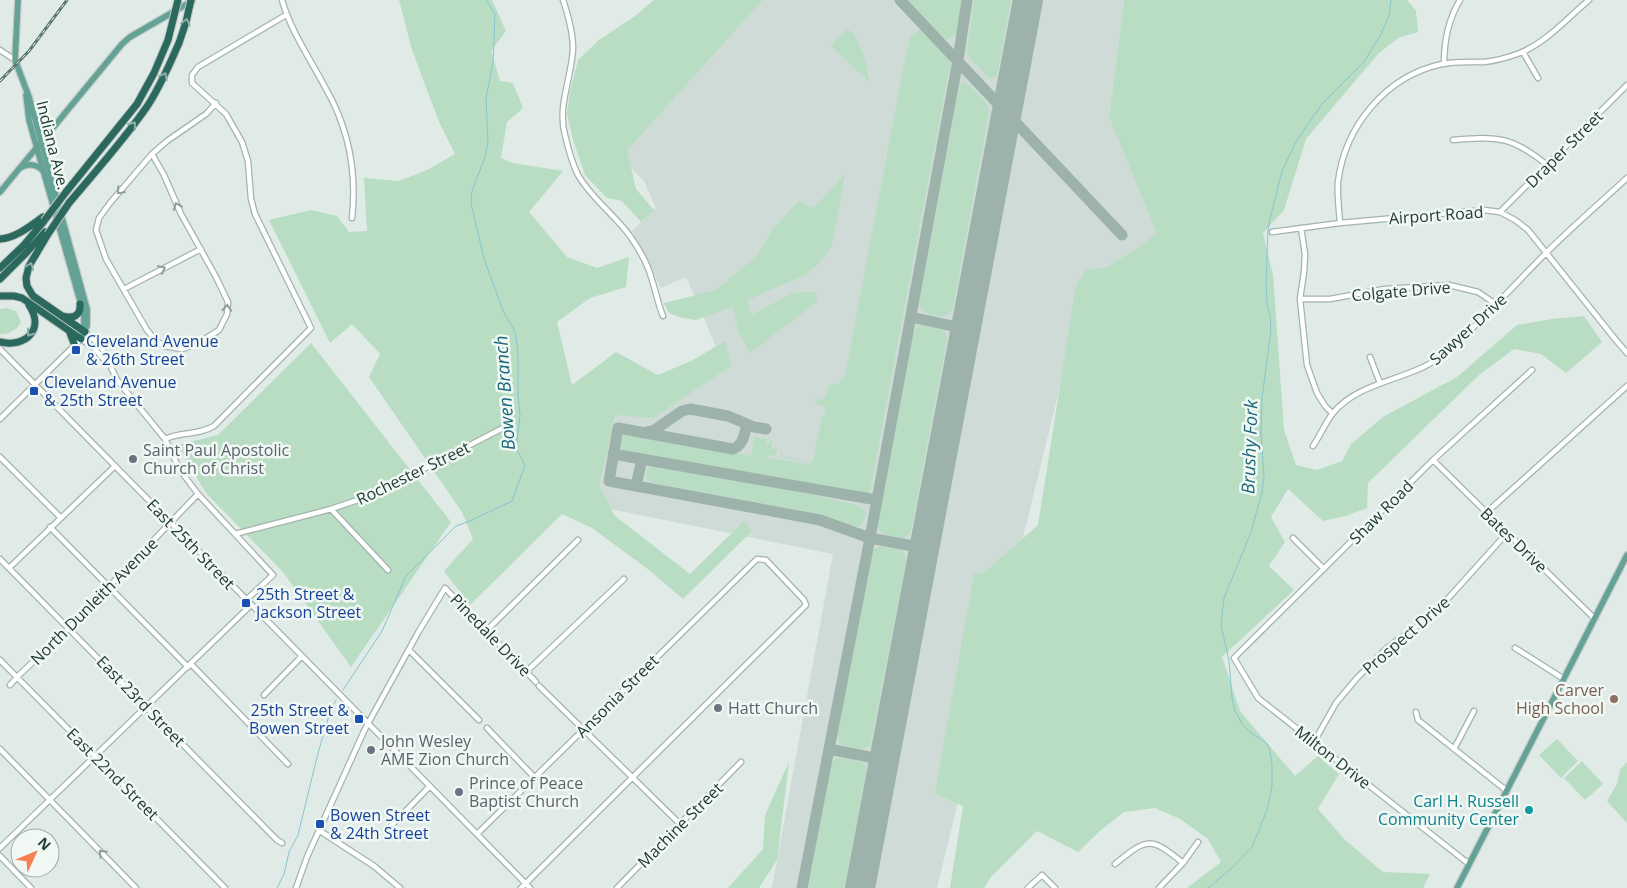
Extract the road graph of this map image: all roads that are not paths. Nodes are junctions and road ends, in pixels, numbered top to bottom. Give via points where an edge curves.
1 (18, 0) edge
2 (178, 0) edge
3 (192, 0) edge
4 (282, 0) edge
5 (563, 0) edge
6 (1460, 0) edge
7 (1589, 0) edge
8 (286, 15) junction
9 (1523, 52) junction
10 (1, 53) edge
11 (15, 60) junction
12 (1444, 64) junction
13 (1538, 78) dead end
14 (1627, 85) edge
15 (26, 91) junction
16 (216, 103) junction
17 (32, 108) junction
18 (58, 120) junction
19 (1453, 140) dead end
20 (39, 144) junction
21 (152, 154) junction
22 (1547, 165) junction
23 (18, 169) junction
24 (46, 176) junction
25 (1627, 178) edge
26 (0, 192) edge
27 (1500, 212) junction
28 (352, 218) dead end
29 (43, 219) junction
30 (1340, 223) junction
31 (1301, 228) junction
32 (47, 232) junction
33 (1272, 232) dead end
34 (0, 239) edge
35 (201, 249) junction
36 (1547, 252) junction
37 (0, 268) edge
38 (0, 279) edge
39 (124, 289) junction
40 (0, 296) edge
41 (1300, 299) junction
42 (28, 302) junction
43 (80, 304) junction
44 (1497, 304) junction
45 (62, 316) junction
46 (663, 316) dead end
47 (64, 327) junction
48 (83, 336) junction
49 (0, 342) edge
50 (75, 346) junction
51 (0, 349) edge
52 (1627, 353) edge
53 (1370, 357) dead end
54 (1532, 370) dead end
55 (1380, 383) junction
56 (35, 385) junction
57 (1627, 386) edge
58 (1332, 413) junction
59 (0, 419) edge
60 (501, 429) dead end
61 (165, 440) junction
62 (1314, 446) dead end
63 (0, 457) edge
64 (1433, 460) junction
65 (115, 466) junction
66 (198, 494) junction
67 (331, 509) junction
68 (1486, 513) junction
69 (60, 518) junction
70 (170, 524) junction
71 (50, 528) junction
72 (1507, 533) junction
73 (235, 534) junction
74 (1293, 538) dead end
75 (578, 540) dead end
76 (1627, 555) edge
77 (0, 559) edge
78 (1621, 567) junction
79 (9, 568) junction
80 (1324, 569) junction
81 (388, 570) dead end
82 (1627, 571) edge
83 (624, 579) dead end
84 (109, 586) junction
85 (246, 600) junction
86 (251, 605) junction
87 (1595, 619) junction
88 (69, 628) junction
89 (486, 631) junction
90 (1515, 648) dead end
91 (409, 650) junction
92 (302, 656) junction
93 (1234, 658) joint
94 (0, 660) edge
95 (190, 665) junction
96 (526, 672) junction
97 (17, 677) junction
98 (1564, 679) junction
99 (10, 685) dead end
100 (264, 695) dead end
101 (146, 707) junction
102 (1474, 711) dead end
103 (1416, 712) dead end
104 (479, 720) dead end
105 (368, 724) junction
106 (487, 728) dead end
107 (585, 729) junction
108 (1314, 742) junction
109 (0, 749) edge
110 (1454, 749) junction
111 (95, 756) junction
112 (741, 762) dead end
113 (288, 764) dead end
114 (535, 778) junction
115 (633, 778) junction
116 (430, 786) junction
117 (1507, 791) junction
118 (50, 800) junction
119 (681, 825) junction
120 (390, 826) dead end
121 (320, 830) junction
122 (477, 834) junction
123 (1198, 842) dead end
124 (282, 843) dead end
125 (0, 848) edge
126 (0, 856) edge
127 (1183, 863) junction
128 (1115, 864) dead end
129 (1469, 864) junction
130 (525, 887) edge
131 (31, 888) edge
132 (136, 888) edge
133 (225, 888) edge
134 (296, 888) edge
135 (400, 888) edge
136 (618, 888) edge
137 (1028, 888) edge
138 (1055, 888) edge
139 (1159, 888) edge
140 (1457, 888) edge

1 - 11 main road
2 - 29 highway, bridge via 168,40 137,104
3 - 18 main road via 130,37
32 -> 3 highway, bridge via 146,108 179,43
4 - 8 street
5 - 46 street via 573,48 562,117 568,147 578,175 631,237 644,258
6 - 12 street via 1448,24
7 - 9 street via 1550,34
8 - 16 street via 198,67 192,75 192,82
8 - 28 street via 327,89 347,136 353,179
9 - 12 street via 1492,61
9 - 13 street
10 - 11 street
11 - 15 main road
12 - 30 street via 1414,74 1393,87 1360,121 1340,169
14 - 22 street, Draper Street
15 - 17 main road, Indiana Ave.
15 - 20 main road, Indiana Ave. via 27,111
16 - 21 street
16 - 61 street via 242,142 248,161 253,209 311,328 214,426 204,432 175,435
17 - 18 main road via 43,123 50,126
17 - 20 main road, Indiana Ave.
18 - 20 main road
19 - 22 street via 1506,140 1532,152
20 - 23 main road
20 - 24 main road, Indiana Ave.
20 - 48 main road, Indiana Ave. via 54,184 87,309 88,322
35 -> 21 street
21 -> 39 street via 110,202 97,224 106,259
22 - 27 street, Draper Street
23 - 24 main road via 34,165
23 - 26 main road
24 - 43 main road, Indiana Ave.
25 - 36 street, Sawyer Drive
27 - 30 street, Airport Road via 1471,210
27 - 36 street, Airport Road via 1522,225
29 - 34 highway
29 - 37 highway via 24,245
30 - 31 street, Airport Road
31 - 33 street, Airport Road
31 - 41 street via 1305,263
32 - 38 highway
45 -> 32 highway via 33,296 26,282 29,266
39 -> 35 street
39 -> 35 street via 156,341 174,349 197,344 218,330 228,308 226,296
36 - 44 street, Sawyer Drive
36 - 52 street, Airport Road
40 - 42 highway via 14,296
41 - 44 street, Colgate Drive via 1330,299 1385,289 1449,285 1478,292
41 - 58 street via 1309,374 1322,402
42 - 47 highway
42 -> 49 highway via 36,320 29,336 20,342
43 - 45 highway via 79,313 74,317
43 - 48 main road, Indiana Ave. via 84,315
44 - 55 street, Sawyer Drive via 1430,364
45 - 48 highway
47 - 48 highway
47 - 50 highway
48 - 50 street
48 - 61 street via 102,348 123,389
50 - 56 street
51 - 56 street, East 25th Street
53 - 55 street
54 - 64 street, Shaw Road
55 - 58 street, Sawyer Drive
56 - 59 street
56 - 65 street, East 25th Street
57 - 68 street
58 - 62 street, Sawyer Drive
60 - 67 street, Rochester Street via 373,495
61 - 66 street via 180,470
63 - 69 street
64 - 68 street, Bates Drive
64 - 80 street, Shaw Road
65 - 69 street
65 - 70 street, East 25th Street
66 - 70 street, North Dunleith Avenue
66 - 73 street
67 - 73 street, Rochester Street
67 - 81 street
68 - 72 street, Bates Drive
69 - 71 street
70 - 84 street, North Dunleith Avenue
70 - 85 street, East 25th Street
71 - 79 street
71 - 84 street
72 - 87 street, Bates Drive
72 - 108 street, Prospect Drive via 1435,613 1388,647 1356,678 1336,703
73 - 85 street via 273,575
74 - 80 street
75 - 89 street
76 - 78 main road
77 - 79 street, East 23rd Street
78 - 82 street
78 - 87 main road
79 - 88 street, East 23rd Street
80 - 93 street, Shaw Road
83 - 96 street
84 - 88 street, North Dunleith Avenue
84 - 95 street
85 - 86 street, East 25th Street
86 - 92 street, East 25th Street
86 - 95 street
87 - 98 main road
88 - 97 street, North Dunleith Avenue
88 - 101 street, East 23rd Street
89 - 91 street, Pinedale Drive via 445,588
89 - 96 street, Pinedale Drive
90 - 98 street
91 - 104 street
91 - 105 street
92 - 100 street
92 - 105 street, East 25th Street
93 - 108 street, Milton Drive via 1258,698
94 - 97 street, East 22nd Street
95 - 101 street
95 - 113 street
96 - 107 street, Pinedale Drive
97 - 99 street, North Dunleith Avenue
97 - 111 street, East 22nd Street
98 - 117 main road
101 - 111 street
101 - 124 street, East 23rd Street
102 - 110 street
103 - 110 street via 1418,720
105 - 116 street, East 25th Street
105 - 121 street
106 - 114 street
107 - 114 street, Ansonia Street
107 - 115 street, Pinedale Drive
107 - 115 street, Ansonia Street via 758,559 766,560 806,605
108 - 129 street, Milton Drive
109 - 118 street
110 - 117 street
111 - 118 street
111 - 133 street, East 22nd Street
112 - 119 street, Machine Street
114 - 122 street, Ansonia Street
115 - 119 street, Pinedale Drive
115 - 130 street
116 - 120 street
116 - 122 street, East 25th Street
117 - 129 main road
118 - 125 street
132 -> 118 street
119 - 136 street, Machine Street
121 - 134 street
121 - 135 street via 374,866
122 - 130 street, East 25th Street
123 - 127 street
126 - 131 street
127 - 128 street via 1159,845 1147,843 1139,845
127 - 139 street
129 - 140 main road
137 - 138 street via 1042,875

